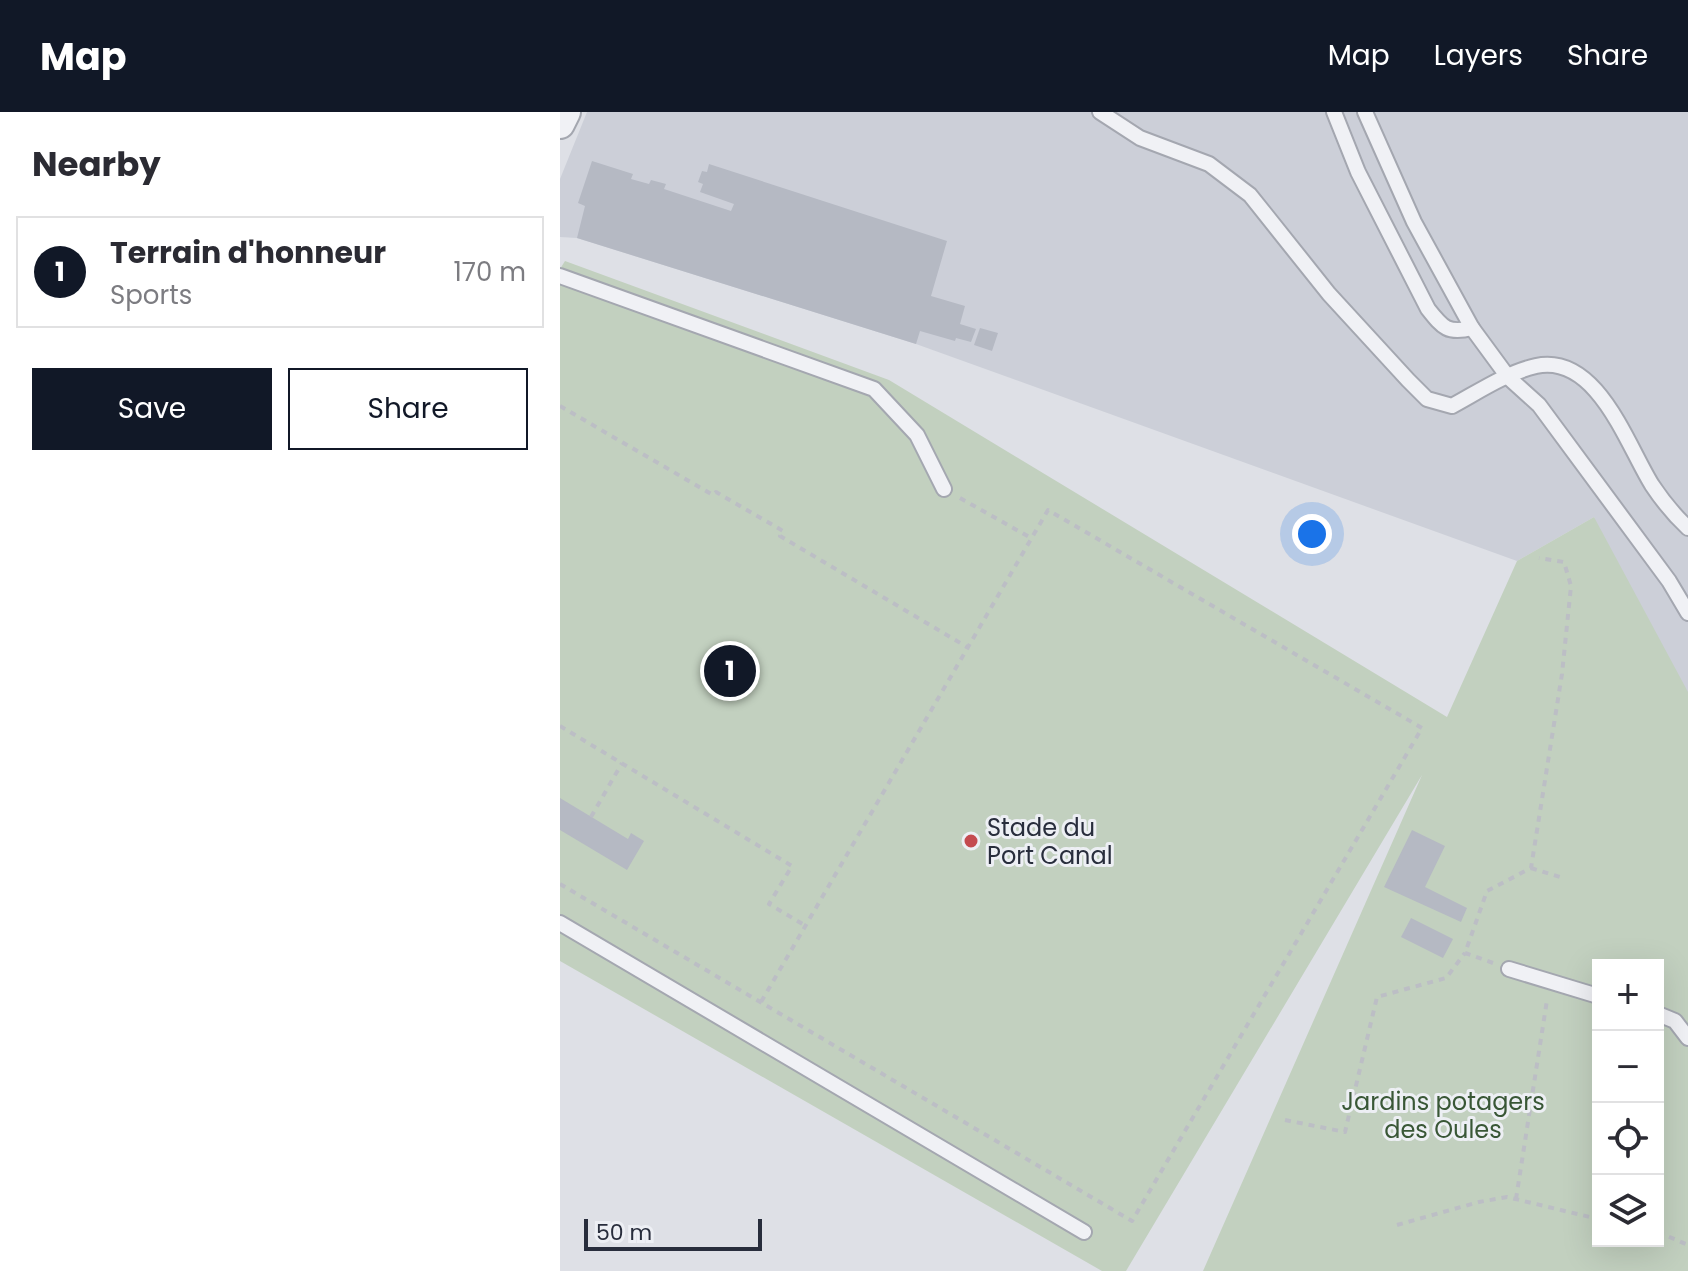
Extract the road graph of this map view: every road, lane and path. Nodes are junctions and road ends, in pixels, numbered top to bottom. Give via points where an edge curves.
1 (566, 112) edge
2 (1100, 112) edge
3 (1334, 112) edge
4 (1365, 112) edge
5 (560, 124) edge
6 (560, 276) edge
7 (1472, 328) junction
8 (1508, 377) junction
9 (560, 406) edge
10 (944, 489) joint
11 (1688, 528) edge
12 (1031, 538) junction
13 (1539, 558) dead end
14 (1688, 613) edge
15 (967, 647) junction
16 (560, 726) edge
17 (622, 763) junction
18 (591, 817) dead end
19 (1531, 868) junction
20 (1563, 878) dead end
21 (560, 884) edge
22 (560, 923) edge
23 (806, 926) junction
24 (1465, 953) junction
25 (1509, 969) joint
26 (1550, 982) junction
27 (1592, 994) edge
28 (761, 1002) junction
29 (1664, 1016) edge
30 (1688, 1038) edge
31 (1285, 1120) dead end
32 (1516, 1199) junction
33 (1592, 1218) edge
34 (1397, 1225) dead end
35 (1084, 1232) dead end
36 (1664, 1235) edge
37 (1688, 1245) edge

1 - 5 street
2 - 8 lane via 1140,138 1209,164 1250,195 1329,294 1427,399 1452,406
3 - 7 lane via 1358,172 1428,309 1441,325 1456,332
4 - 7 lane via 1414,222
6 - 10 lane via 874,389 917,435
7 - 8 lane
8 - 11 lane via 1553,365 1583,377 1610,409 1653,486
8 - 14 lane via 1539,405
9 - 15 path via 783,531 780,536
10 - 12 path
12 - 15 path
12 - 28 path via 1048,510 1422,728 1132,1221
13 - 19 path via 1564,562 1571,586
15 - 23 path
16 - 17 path
17 - 18 path
17 - 23 path via 792,866 769,904
19 - 20 path
19 - 24 path via 1487,891
21 - 28 path
22 - 35 lane
23 - 28 path
24 - 25 path
24 - 31 path via 1446,978 1377,997 1345,1132
25 - 26 lane
26 - 27 lane
26 - 32 path
29 - 30 lane
32 - 33 path
32 - 34 path via 1479,1202
36 - 37 path

